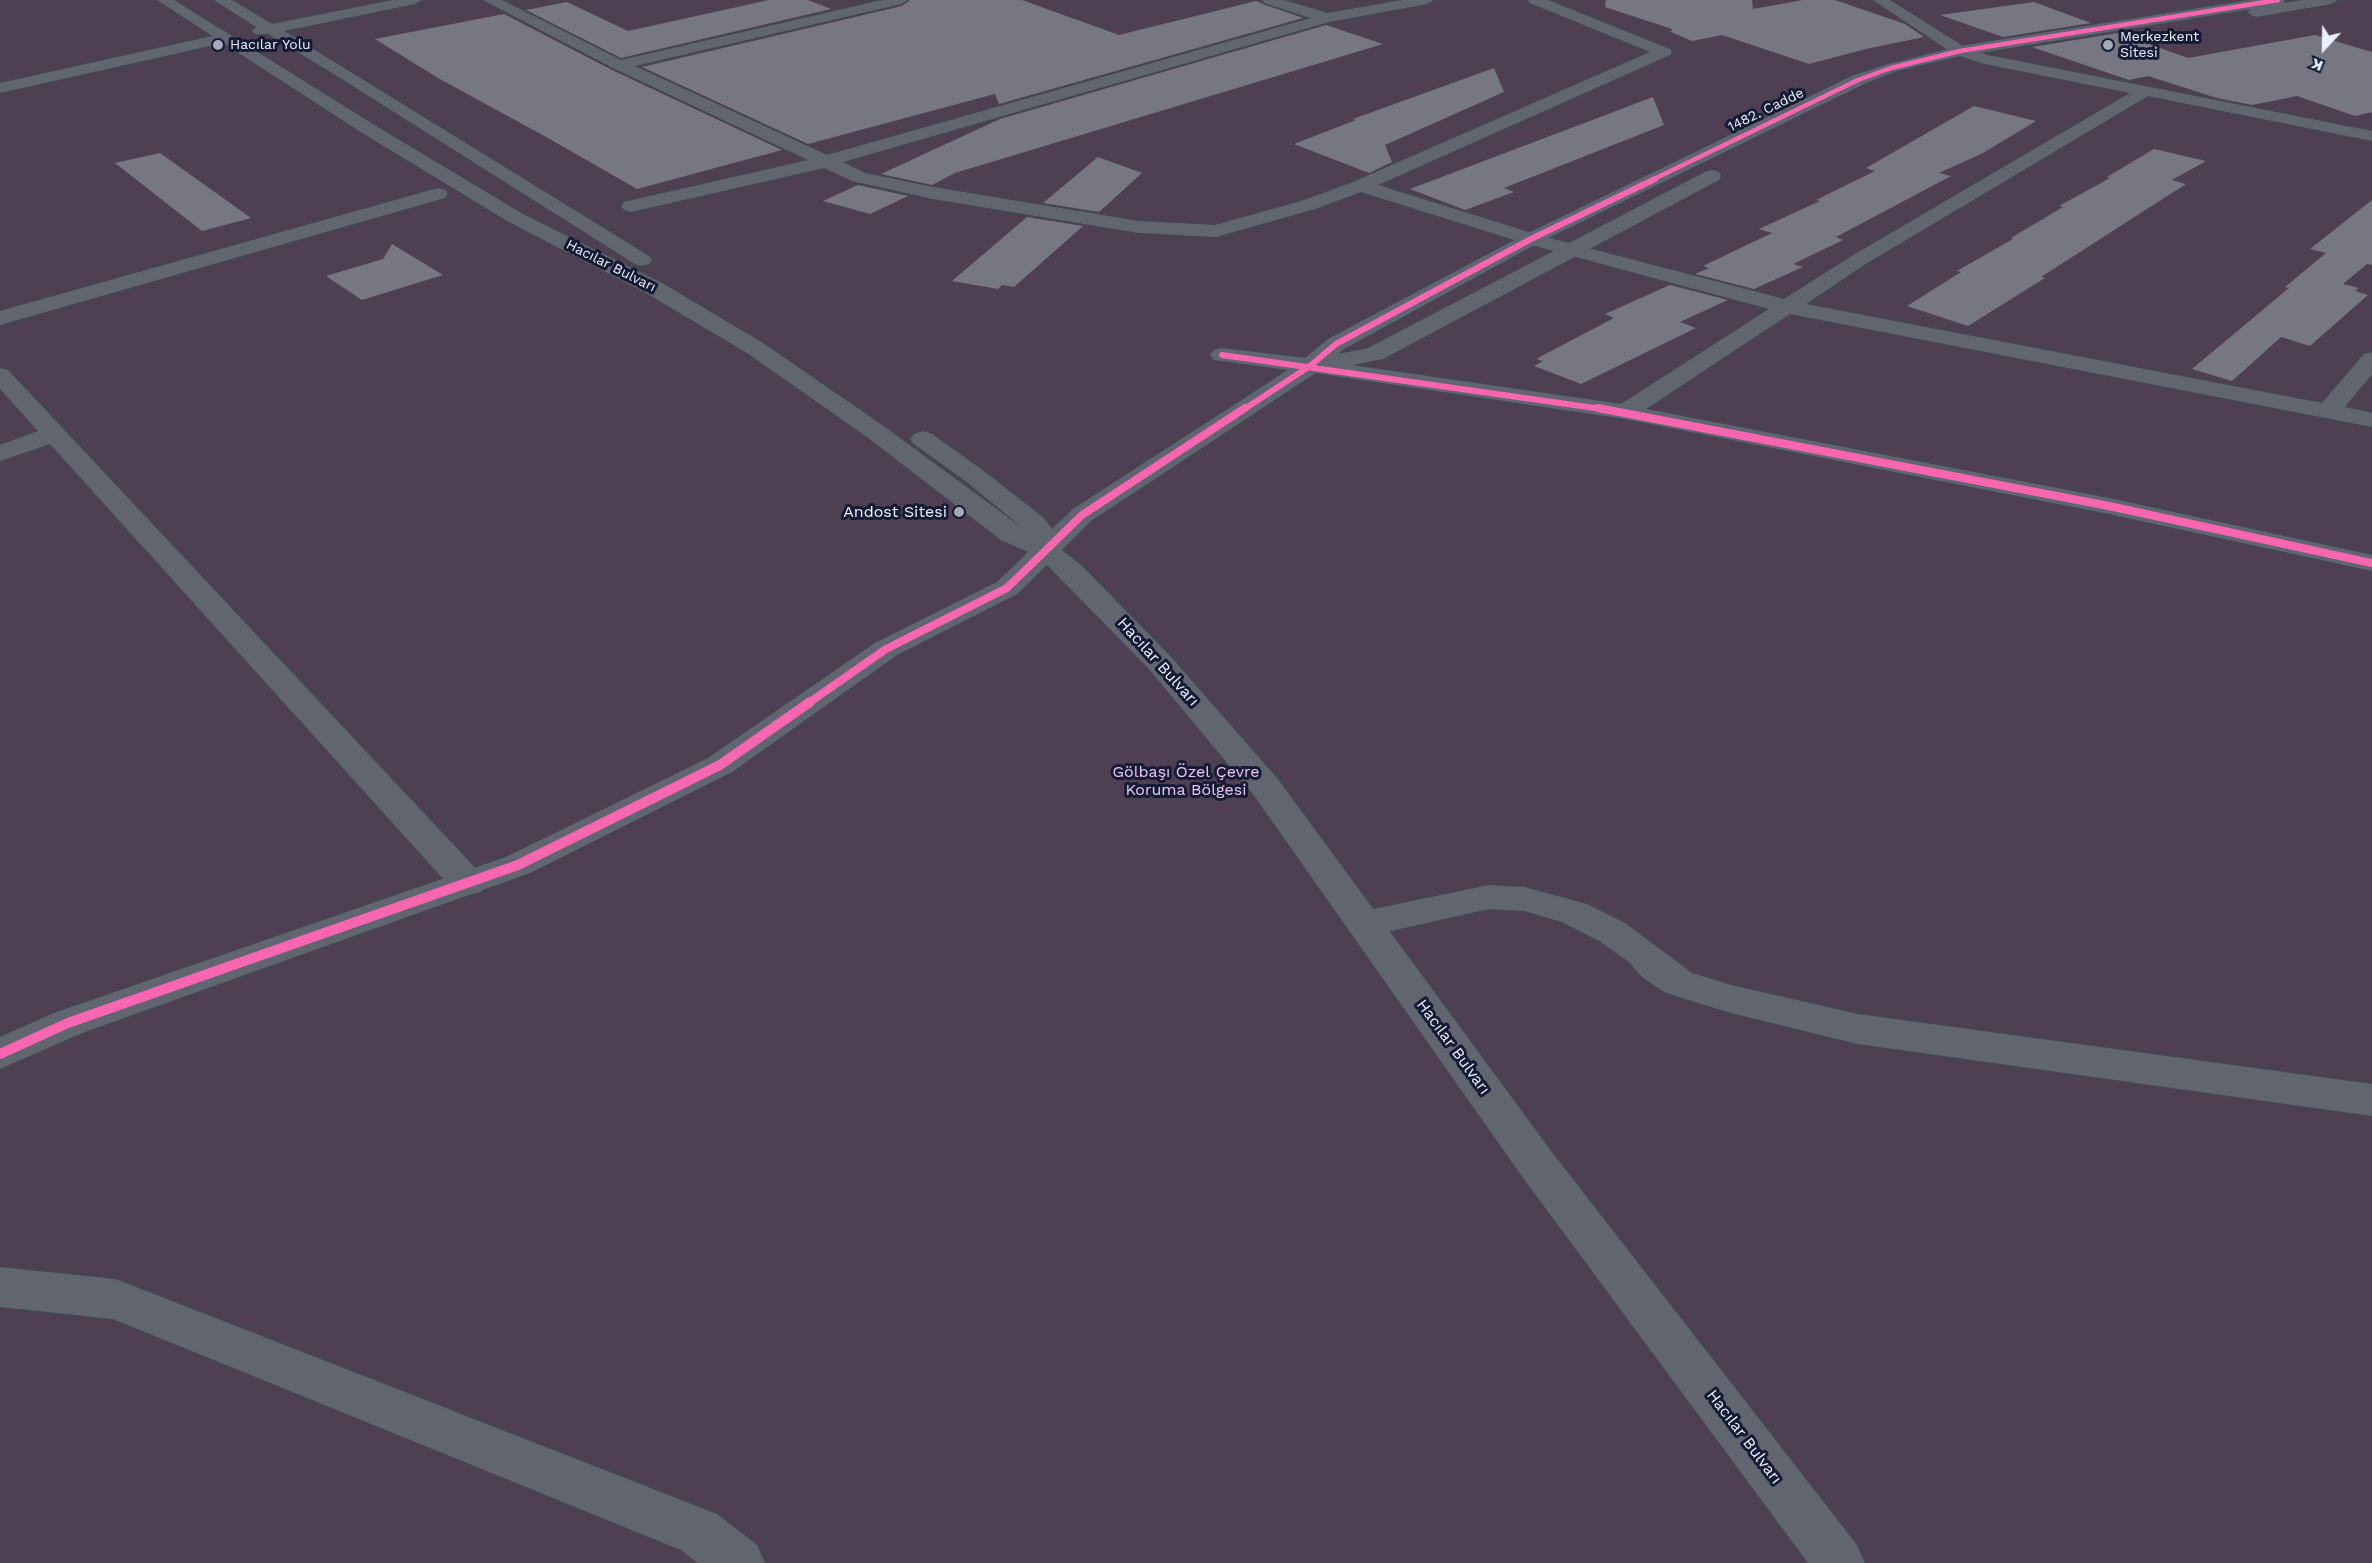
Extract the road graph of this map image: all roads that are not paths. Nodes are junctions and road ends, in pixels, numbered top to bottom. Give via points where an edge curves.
1 (164, 0) edge
2 (221, 0) edge
3 (414, 0) edge
4 (490, 0) edge
5 (901, 0) edge
6 (1269, 0) edge
7 (1427, 0) edge
8 (1535, 0) edge
9 (1880, 0) edge
10 (2278, 0) edge
11 (2331, 0) edge
12 (1327, 18) junction
13 (270, 29) junction
14 (226, 38) junction
15 (1960, 51) junction
16 (1985, 59) junction
17 (619, 65) junction
18 (0, 88) edge
19 (1880, 91) dead end
20 (2145, 92) junction
21 (2372, 136) edge
22 (824, 162) junction
23 (1730, 167) dead end
24 (1360, 186) junction
25 (438, 194) dead end
26 (631, 206) dead end
27 (1531, 239) junction
28 (1573, 249) junction
29 (1788, 307) junction
30 (0, 318) edge
31 (1222, 355) dead end
32 (2372, 359) edge
33 (1310, 366) junction
34 (820, 369) dead end
35 (0, 375) edge
36 (1625, 412) junction
37 (2328, 412) junction
38 (2372, 420) edge
39 (903, 426) dead end
40 (55, 434) junction
41 (0, 453) edge
42 (1046, 550) junction
43 (2372, 563) edge
44 (468, 883) junction
45 (1364, 924) junction
46 (0, 1054) edge
47 (2372, 1100) edge
48 (0, 1287) edge
49 (739, 1563) edge
50 (1839, 1563) edge

1 - 14 street, Hacılar Bulvarı
2 - 13 street, Hacılar Bulvarı
3 - 13 street
4 - 17 street
5 - 17 street
6 - 12 street
7 - 12 street
8 - 24 street via 1664,52
9 - 15 street
10 - 15 street, 1482. Cadde
11 - 16 street
12 - 22 street
13 - 14 street
13 - 34 street, Hacılar Bulvarı
14 - 18 street
14 - 42 street, Hacılar Bulvarı via 516,218 704,316 765,354 1011,534
15 - 16 street
15 - 27 street, 1482. Cadde via 1858,80
16 - 19 street
16 - 20 street
17 - 22 street
20 - 21 street
20 - 29 street via 1868,255
22 - 24 street via 859,177 933,193 1139,227 1216,231
22 - 26 street
23 - 28 street
24 - 27 street
25 - 30 street
27 - 28 street
27 - 33 street, 1482. Cadde via 1336,344
28 - 29 street
28 - 33 street via 1375,354
29 - 36 street
29 - 37 street
31 - 33 street
32 - 37 street
33 - 36 street
33 - 42 street, 1482. Cadde via 1082,515
35 - 40 street
36 - 43 street via 2109,506
37 - 38 street
39 - 42 street, Hacılar Bulvarı via 1034,524
40 - 41 street
40 - 44 street
42 - 44 street, 1482. Cadde via 1006,588 886,649 720,765 518,865
42 - 45 street, Hacılar Bulvarı via 1095,593 1206,715 1265,786
44 - 46 street, 1482. Cadde via 68,1023
45 - 47 street via 1489,897 1524,899 1574,913 1603,927 1679,983 1731,999 1858,1029
45 - 50 street, Hacılar Bulvarı via 1536,1163
48 - 49 street via 115,1299 699,1532

